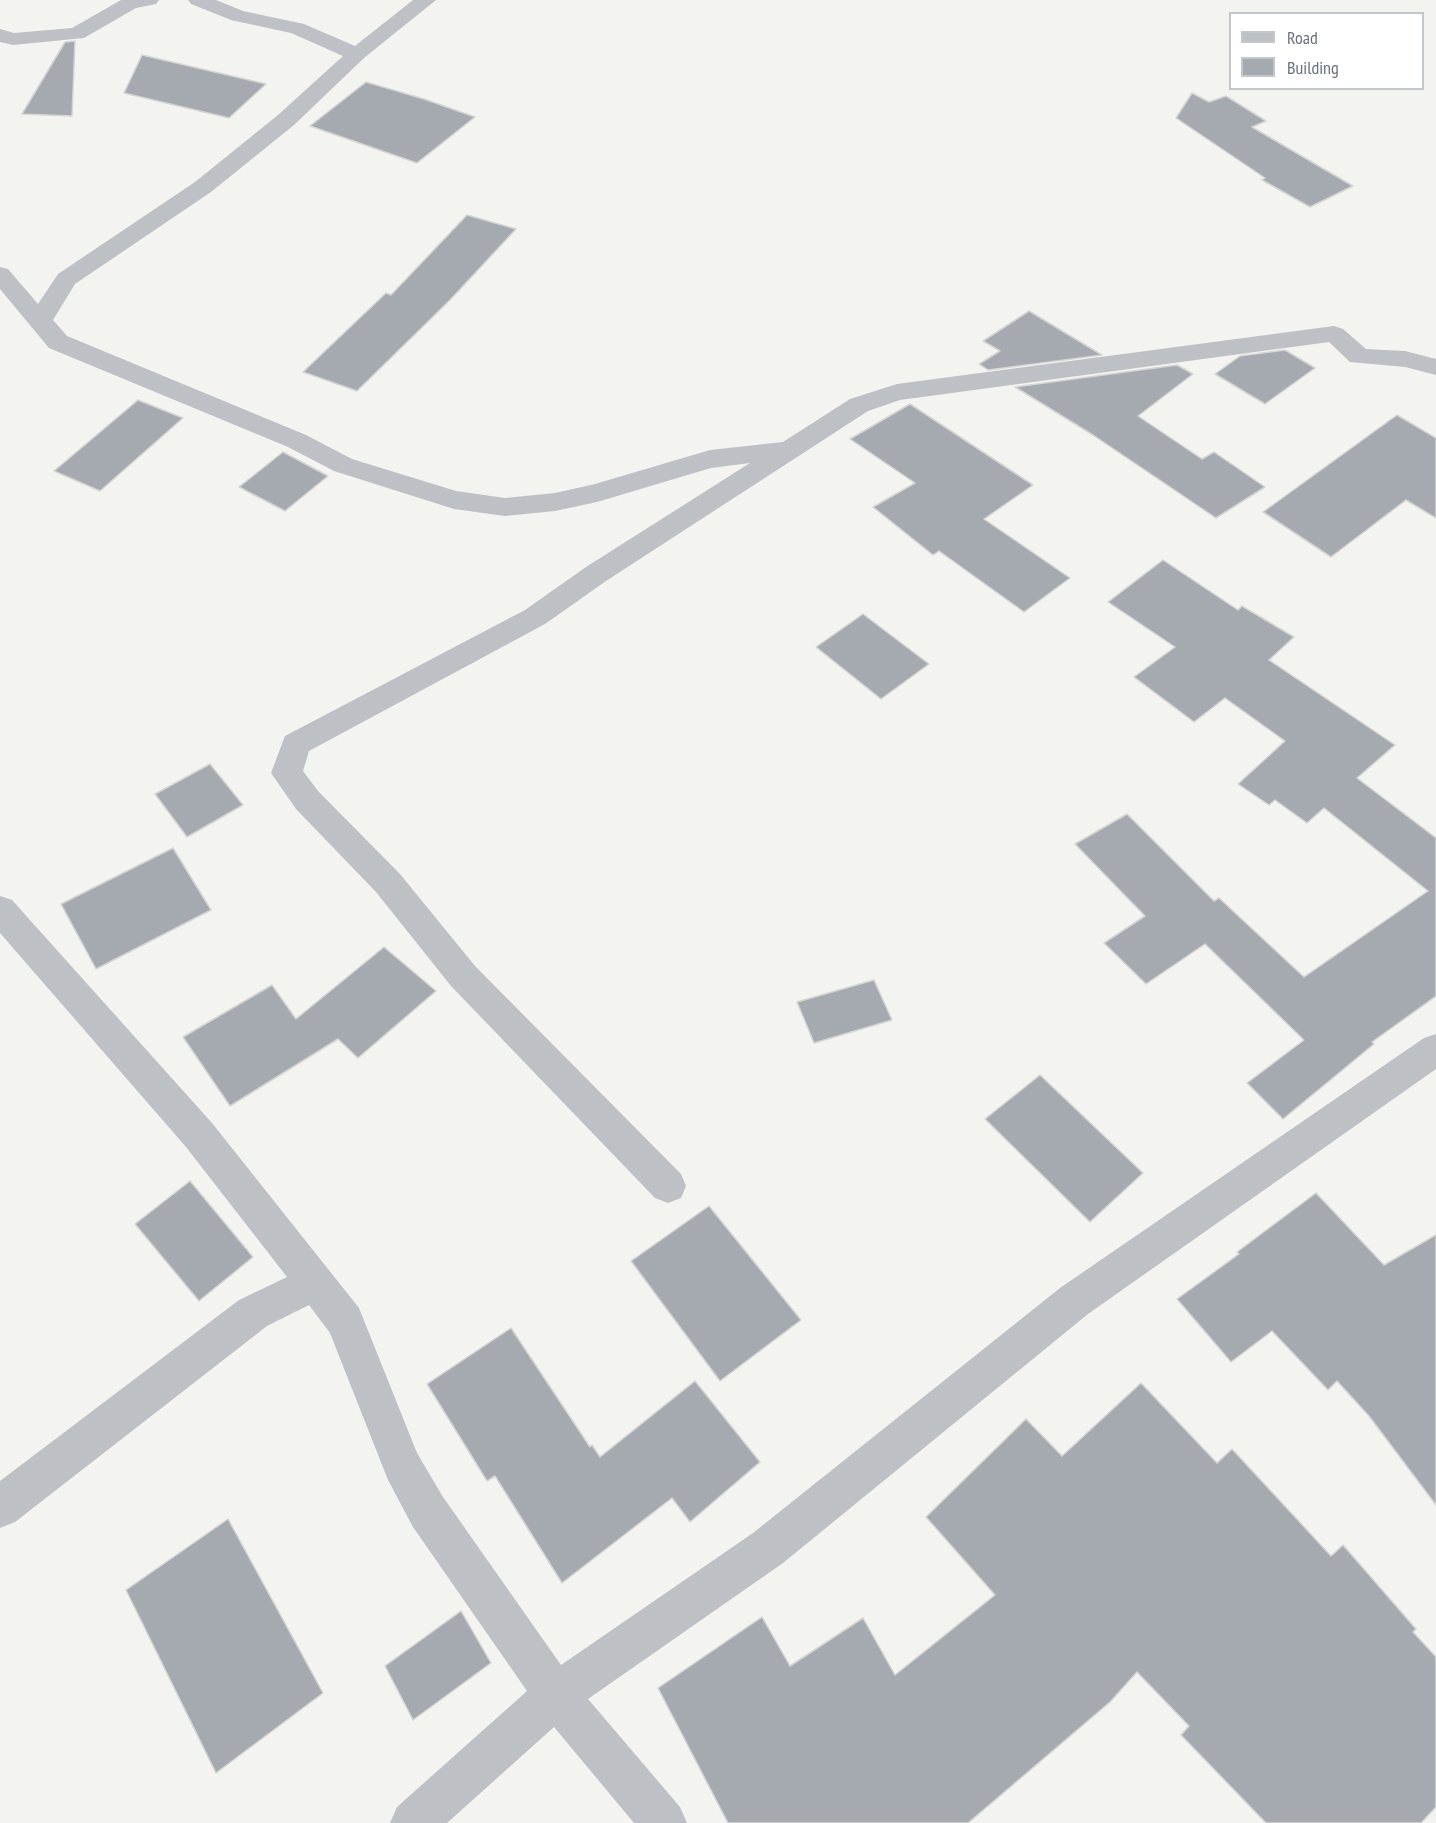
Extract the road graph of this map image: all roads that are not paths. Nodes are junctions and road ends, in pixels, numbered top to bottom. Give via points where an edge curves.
1 (149, 0) edge
2 (198, 0) edge
3 (426, 0) edge
4 (0, 35) edge
5 (357, 54) junction
6 (0, 274) edge
7 (39, 322) junction
8 (1436, 367) edge
9 (792, 448) junction
10 (0, 909) edge
11 (1436, 1049) edge
12 (668, 1186) dead end
13 (316, 1282) junction
14 (0, 1507) edge
15 (556, 1695) junction
16 (413, 1823) edge
17 (664, 1823) edge

1 - 4 street via 130,3 77,34 13,39
2 - 5 street via 238,16 297,28
3 - 5 street
5 - 7 street via 286,120 203,187 66,279
6 - 7 street
7 - 9 street via 58,342 297,441 343,465 454,500 504,507 555,502 710,459
8 - 9 street via 1405,359 1359,356 1334,334 897,392 859,405
9 - 12 street via 535,617 296,744 287,773 306,800 388,883 463,976
10 - 13 street via 199,1136
11 - 15 street via 1074,1301 768,1548
13 - 14 street via 253,1313
13 - 15 street via 345,1322 402,1466 428,1512
15 - 16 street
15 - 17 street

